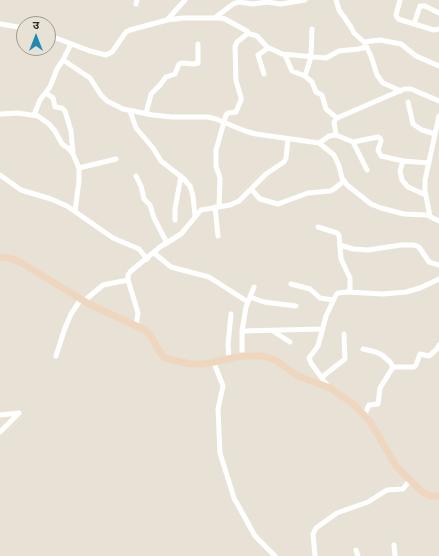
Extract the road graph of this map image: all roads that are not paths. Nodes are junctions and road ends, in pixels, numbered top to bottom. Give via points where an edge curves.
1 (185, 0) edge
2 (305, 0) edge
3 (336, 0) edge
4 (400, 0) edge
5 (243, 1) edge
6 (439, 12) edge
7 (216, 17) junction
8 (167, 20) junction
9 (0, 24) edge
10 (414, 24) junction
11 (16, 27) edge
12 (312, 29) dead end
13 (439, 29) edge
14 (247, 33) junction
15 (56, 38) edge
16 (71, 44) junction
17 (198, 44) dead end
18 (366, 44) junction
19 (268, 48) junction
20 (285, 54) junction
21 (311, 57) junction
22 (63, 60) junction
23 (439, 66) edge
24 (264, 74) dead end
25 (305, 76) junction
26 (401, 91) junction
27 (46, 93) junction
28 (439, 101) edge
29 (408, 102) dead end
30 (130, 111) junction
31 (0, 114) edge
32 (146, 114) junction
33 (34, 115) junction
34 (439, 116) edge
35 (338, 118) junction
36 (223, 122) junction
37 (435, 134) junction
38 (336, 135) junction
39 (288, 140) junction
40 (353, 142) junction
41 (319, 143) junction
42 (73, 154) junction
43 (116, 159) dead end
44 (403, 161) junction
45 (429, 163) junction
46 (78, 168) junction
47 (367, 170) dead end
48 (0, 175) edge
49 (136, 176) dead end
50 (181, 176) junction
51 (344, 181) junction
52 (251, 189) junction
53 (426, 195) junction
54 (217, 207) junction
55 (75, 211) junction
56 (196, 216) junction
57 (430, 216) junction
58 (175, 220) dead end
59 (439, 221) edge
60 (318, 227) dead end
61 (218, 236) dead end
62 (167, 243) junction
63 (340, 245) junction
64 (154, 253) junction
65 (0, 257) edge
66 (147, 259) junction
67 (439, 265) edge
68 (439, 279) edge
69 (128, 280) junction
70 (291, 284) dead end
71 (254, 287) dead end
72 (350, 292) junction
73 (83, 300) junction
74 (249, 300) junction
75 (333, 300) junction
76 (296, 306) dead end
77 (232, 314) dead end
78 (136, 326) junction
79 (322, 329) junction
80 (272, 330) junction
81 (242, 331) junction
82 (344, 334) dead end
83 (290, 342) dead end
84 (439, 345) edge
85 (362, 349) dead end
86 (56, 356) dead end
87 (242, 356) junction
88 (229, 359) junction
89 (214, 363) junction
90 (392, 367) junction
91 (322, 377) junction
92 (330, 388) junction
93 (364, 414) junction
94 (0, 415) edge
95 (0, 432) edge
96 (410, 480) junction
97 (439, 496) edge
98 (394, 545) dead end
99 (356, 550) dead end
100 (275, 556) edge
101 (315, 556) edge
102 (358, 556) edge
103 (395, 556) edge

1 - 8 street
2 - 5 street via 281,4 253,4
3 - 18 street via 339,10 354,33
4 - 10 street via 396,18
5 - 7 street
6 - 10 street via 420,6
7 - 8 street
7 - 14 street via 243,28
8 - 16 street via 130,30 109,54 101,54
9 - 11 street
10 - 13 street
12 - 21 street
14 - 19 street via 257,36
14 - 36 street via 235,47 236,81 241,100 238,111 226,113
15 - 16 street
16 - 22 street
17 - 32 street via 198,63 180,63 176,74 166,77 151,94
18 - 21 street via 358,49 339,51 326,58
18 - 23 street via 382,40 401,44 416,56
18 - 26 street via 381,82
19 - 20 street
19 - 24 street via 258,55
20 - 21 street
20 - 25 street via 292,71
21 - 25 street
22 - 27 street
22 - 30 street via 90,78 107,101
25 - 35 street via 313,83 316,92 322,95 326,109
26 - 28 street via 411,89
26 - 35 street
27 - 33 street
27 - 42 street via 53,98 55,107 65,111 71,132
29 - 37 street via 413,124
30 - 32 street
30 - 50 street via 136,128 161,161
31 - 33 street
32 - 36 street via 172,117 203,116
33 - 42 street via 49,124 62,144
34 - 37 street
35 - 38 street via 334,122
36 - 39 street via 245,131
36 - 54 street via 215,155 220,178
37 - 45 street
38 - 40 street
38 - 41 street via 329,136
39 - 41 street
39 - 52 street via 284,162 269,171
40 - 44 street via 378,137 381,141 378,150 381,156
40 - 47 street
41 - 51 street via 337,160
42 - 46 street
43 - 46 street
44 - 45 street
44 - 53 street via 400,171 402,180 408,187
45 - 53 street
46 - 55 street
48 - 55 street via 22,190 58,202
49 - 62 street
50 - 56 street via 191,189
50 - 58 street
51 - 52 street via 330,191 308,193 278,204 260,199
51 - 57 street via 376,206 404,214
52 - 54 street via 235,204
53 - 57 street
54 - 56 street via 201,210
54 - 61 street
55 - 66 street via 113,238 139,249
56 - 62 street via 181,234
57 - 59 street
60 - 63 street via 337,233
62 - 64 street
63 - 67 street via 368,250 414,245 419,247 429,262
63 - 72 street via 341,259 350,278
64 - 66 street
64 - 74 street via 171,267 209,277
65 - 73 street via 20,262
66 - 69 street via 131,271
68 - 72 street via 406,292
69 - 73 street via 103,285
69 - 78 street via 138,313
70 - 75 street via 310,289 320,298
71 - 74 street
72 - 75 street via 338,293
73 - 78 street
73 - 86 street via 71,314
74 - 76 street
74 - 81 street
75 - 79 street
77 - 88 street
78 - 89 street via 150,335 163,357 191,364
79 - 80 street
79 - 91 street via 318,346 309,358
80 - 81 street
80 - 83 street
81 - 87 street
82 - 91 street via 345,359
84 - 90 street via 429,356 420,354 415,367
85 - 90 street via 382,355
87 - 88 street
87 - 92 street via 271,358 298,376
88 - 89 street
89 - 100 street via 223,386 218,409 220,453 234,498 256,536
90 - 93 street via 380,388 378,404 369,405
91 - 92 street
92 - 93 street
93 - 96 street via 375,427 396,466
94 - 95 street via 19,413
96 - 97 street via 426,494
96 - 101 street via 403,489 387,490 368,502 338,513 316,528 313,534
98 - 103 street
99 - 102 street

